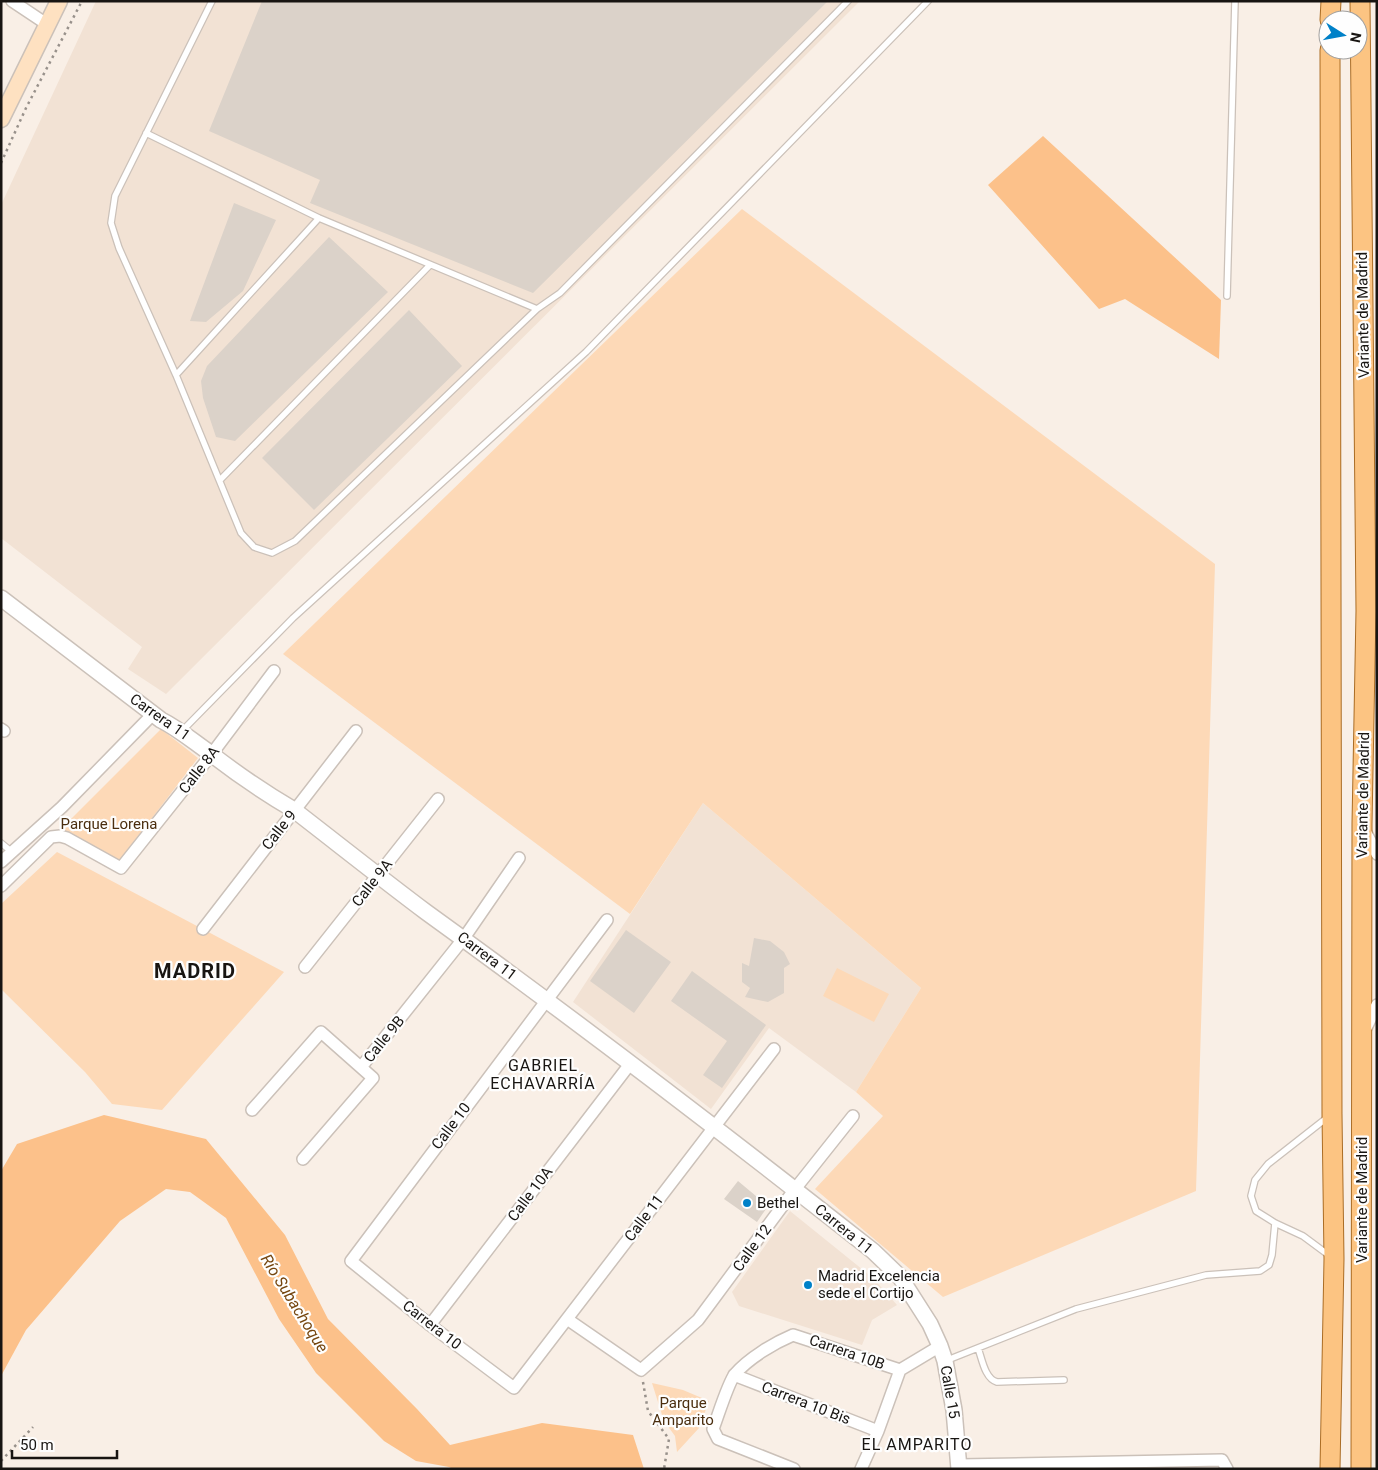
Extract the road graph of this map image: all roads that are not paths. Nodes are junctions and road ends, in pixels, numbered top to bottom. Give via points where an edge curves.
1 (12, 1) edge
2 (59, 1) edge
3 (212, 1) edge
4 (848, 1) edge
5 (928, 1) edge
6 (1235, 1) edge
7 (1360, 1) edge
8 (48, 25) junction
9 (1330, 60) edge
10 (1, 119) edge
11 (146, 133) junction
12 (319, 218) junction
13 (430, 265) junction
14 (1227, 296) dead end
15 (538, 309) junction
16 (176, 375) junction
17 (220, 480) junction
18 (1, 598) edge
19 (1371, 610) edge
20 (274, 670) dead end
21 (153, 714) junction
22 (356, 731) dead end
23 (181, 732) junction
24 (211, 755) junction
25 (438, 799) dead end
26 (294, 810) junction
27 (1362, 824) junction
28 (1, 843) edge
29 (12, 852) junction
30 (1377, 854) edge
31 (519, 858) dead end
32 (1, 862) edge
33 (379, 874) junction
34 (1, 886) edge
35 (607, 920) dead end
36 (203, 929) dead end
37 (464, 938) junction
38 (305, 967) dead end
39 (546, 1000) junction
40 (1377, 1005) edge
41 (1362, 1036) junction
42 (774, 1049) dead end
43 (630, 1064) junction
44 (362, 1066) junction
45 (252, 1110) dead end
46 (1332, 1114) junction
47 (853, 1116) dead end
48 (713, 1127) junction
49 (303, 1158) dead end
50 (795, 1189) junction
51 (1275, 1223) junction
52 (1334, 1259) junction
53 (351, 1261) joint
54 (567, 1319) junction
55 (430, 1325) junction
56 (940, 1346) junction
57 (978, 1348) junction
58 (945, 1361) junction
59 (900, 1370) junction
60 (734, 1375) junction
61 (1064, 1380) dead end
62 (514, 1388) joint
63 (878, 1431) junction
64 (1361, 1438) junction
65 (1224, 1464) edge
66 (959, 1467) edge
67 (794, 1469) edge
68 (861, 1469) edge
69 (1330, 1469) edge
70 (1361, 1469) edge
71 (1366, 1469) edge

1 - 8 street
2 - 8 main road
3 - 11 lane
4 - 15 lane via 560,293
5 - 23 lane via 586,352 293,618
6 - 14 lane
7 - 19 main road, Variante de Madrid
8 - 10 main road
9 - 46 main road, Variante de Madrid
11 - 12 lane
11 - 16 lane via 115,196 111,223
12 - 13 lane
12 - 16 lane
13 - 15 lane
13 - 17 lane
15 - 17 lane via 295,540 272,553 254,547 241,533
16 - 17 lane
18 - 21 street, Carrera 11
19 - 27 main road, Variante de Madrid
20 - 24 street, Calle 8A
21 - 23 street, Carrera 11
21 - 29 street via 62,807
22 - 26 street, Calle 9
23 - 24 street, Carrera 11
24 - 26 street, Carrera 11
24 - 34 street, Calle 8A via 121,868 67,838 50,837
25 - 33 street, Calle 9A
26 - 33 street, Carrera 11
26 - 36 street, Calle 9
27 - 30 street
27 - 41 main road, Variante de Madrid
28 - 29 lane
29 - 32 street
31 - 37 street, Calle 9B
33 - 37 street, Carrera 11
33 - 38 street, Calle 9A
35 - 39 street, Calle 10
37 - 39 street, Carrera 11
37 - 44 street, Calle 9B
39 - 43 street, Carrera 11
39 - 53 street, Calle 10
40 - 41 street
41 - 64 main road, Variante de Madrid
42 - 48 street, Calle 11
43 - 48 street, Carrera 11
43 - 55 street, Calle 10A
44 - 45 street via 321,1032
44 - 49 street, Calle 9B via 373,1078
46 - 51 lane via 1268,1164 1255,1180 1251,1196 1256,1211
46 - 52 main road, Variante de Madrid
47 - 50 street, Calle 12
48 - 50 street, Carrera 11
48 - 54 street, Calle 11
50 - 54 street, Calle 12 via 698,1320 641,1370
50 - 56 street, Carrera 11 via 873,1251 900,1278 930,1324
51 - 52 lane via 1304,1236
51 - 57 lane via 1272,1255 1269,1264 1260,1271 1206,1275 1076,1309
52 - 69 main road, Variante de Madrid
53 - 55 street, Carrera 10
54 - 62 street, Calle 11
55 - 62 street, Carrera 10
56 - 58 street, Calle 15
56 - 59 street
57 - 58 lane
57 - 61 lane via 992,1381
58 - 66 street, Calle 15 via 954,1410
59 - 60 street, Carrera 10B via 793,1335 770,1346
59 - 63 street
60 - 63 street, Carrera 10 Bis
60 - 67 street via 713,1429 714,1434
63 - 68 street
64 - 70 main road, Variante de Madrid
64 - 71 street
65 - 66 street

